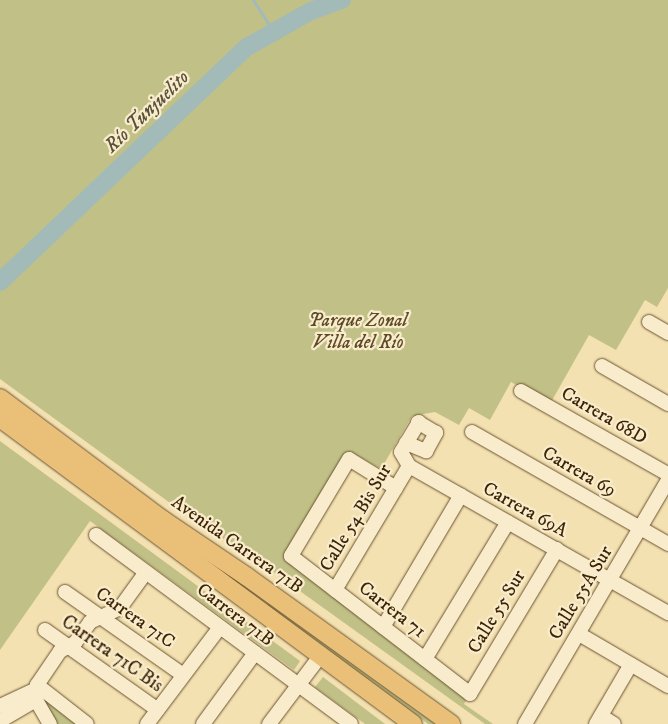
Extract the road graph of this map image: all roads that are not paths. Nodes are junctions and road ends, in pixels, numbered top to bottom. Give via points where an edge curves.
1 (649, 322) dead end
2 (668, 332) edge
3 (602, 366) dead end
4 (521, 391) dead end
5 (0, 398) edge
6 (668, 404) edge
7 (0, 418) edge
8 (472, 432) dead end
9 (406, 443) junction
10 (409, 466) junction
11 (668, 474) edge
12 (668, 480) edge
13 (104, 486) junction
14 (396, 488) junction
15 (461, 495) junction
16 (508, 522) junction
17 (641, 529) junction
18 (96, 535) dead end
19 (668, 544) edge
20 (557, 549) junction
21 (146, 572) junction
22 (612, 580) junction
23 (335, 590) junction
24 (65, 592) dead end
25 (668, 612) edge
26 (101, 617) junction
27 (220, 627) junction
28 (383, 627) junction
29 (45, 630) dead end
30 (580, 634) junction
31 (69, 646) junction
32 (255, 653) junction
33 (321, 655) junction
34 (425, 659) junction
35 (631, 664) junction
36 (183, 676) junction
37 (298, 685) junction
38 (668, 686) edge
39 (36, 692) junction
40 (470, 694) joint
41 (0, 706) edge
42 (158, 710) junction
43 (598, 720) edge
44 (0, 721) edge
45 (341, 721) edge
46 (50, 724) edge
47 (87, 724) edge
48 (147, 724) edge
49 (203, 724) edge
50 (269, 724) edge
51 (413, 724) edge
52 (451, 724) edge
53 (525, 724) edge
54 (614, 724) edge

1 - 2 street
3 - 6 street
4 - 11 street, Carrera 68D
5 - 13 main road, Avenida Carrera 71B
7 - 13 main road, Avenida Carrera 71B
8 - 17 street, Carrera 69
9 - 9 street via 419,422 436,433 426,451
9 - 10 street via 402,458
10 - 14 street, Calle 54 Bis Sur
10 - 15 street, Carrera 69A
12 - 17 street, Calle 55A Sur
13 - 33 main road, Avenida Carrera 71B
13 - 52 main road, Avenida Carrera 71B
14 - 23 street, Calle 54 Bis Sur
14 - 23 street, Carrera 71 via 349,460 291,556
15 - 16 street, Carrera 69A
15 - 28 street
16 - 20 street, Carrera 69A
16 - 34 street
17 - 19 street, Carrera 69
17 - 22 street, Calle 55A Sur
18 - 21 street, Carrera 71B
20 - 22 street, Carrera 69A
20 - 40 street, Calle 55 Sur
21 - 26 street via 120,608
21 - 27 street, Carrera 71B
22 - 25 street, Carrera 69A
22 - 30 street, Calle 55A Sur
23 - 28 street, Carrera 71
24 - 26 street, Carrera 71C
26 - 31 street via 90,622
26 - 36 street, Carrera 71C
27 - 32 street, Carrera 71B
27 - 36 street
28 - 34 street, Carrera 71
29 - 31 street, Carrera 71C Bis
30 - 35 street
30 - 53 street, Calle 55A Sur
31 - 39 street via 60,651
31 - 42 street, Carrera 71C Bis
32 - 37 street, Carrera 71B
32 - 49 street
33 - 37 street
33 - 51 main road, Avenida Carrera 71B
34 - 40 street, Carrera 71
35 - 38 street
35 - 43 street
36 - 42 street
37 - 45 street, Carrera 71B
37 - 50 street
39 - 41 street
39 - 44 street
39 - 46 street
39 - 47 street
42 - 48 street
43 - 54 street

